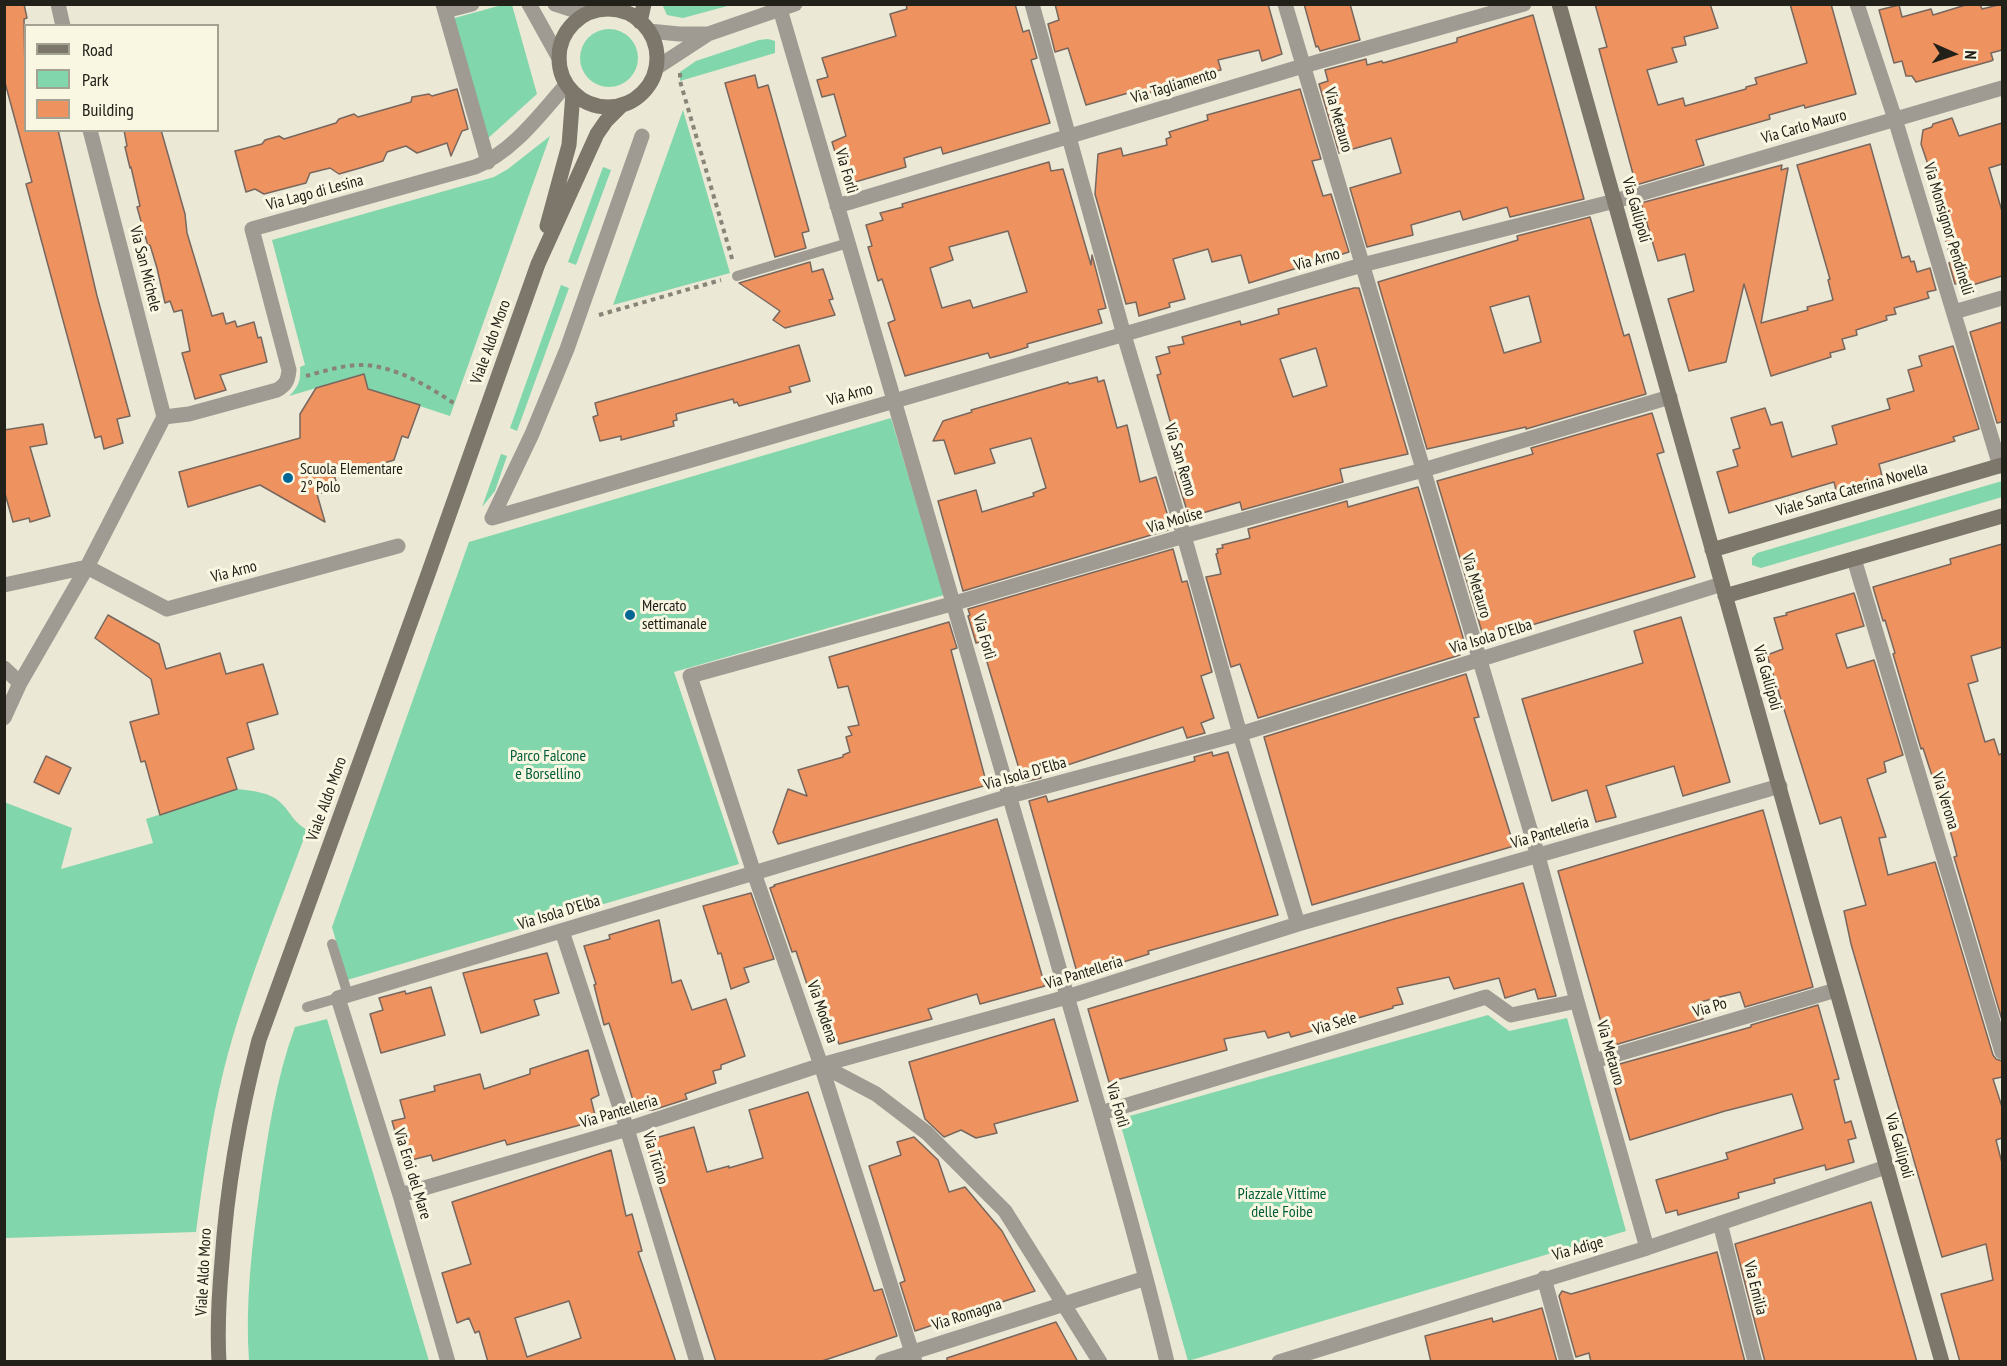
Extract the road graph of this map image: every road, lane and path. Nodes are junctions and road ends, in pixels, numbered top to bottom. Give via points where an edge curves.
1 (58, 4) edge
2 (472, 4) edge
3 (529, 4) edge
4 (555, 4) edge
5 (644, 4) edge
6 (1032, 4) edge
7 (1285, 4) edge
8 (1524, 4) edge
9 (1559, 4) edge
10 (1857, 4) edge
11 (604, 7) edge
12 (788, 7) edge
13 (444, 8) edge
14 (586, 14) junction
15 (63, 24) edge
16 (644, 26) junction
17 (708, 34) junction
18 (559, 58) junction
19 (1303, 66) junction
20 (656, 68) junction
21 (680, 72) dead end
22 (2002, 88) edge
23 (570, 89) junction
24 (622, 105) junction
25 (1895, 119) junction
26 (91, 132) edge
27 (642, 136) dead end
28 (1068, 138) junction
29 (488, 162) junction
30 (1615, 201) junction
31 (837, 206) junction
32 (848, 243) junction
33 (538, 264) junction
34 (1362, 265) junction
35 (738, 276) junction
36 (2002, 298) edge
37 (1954, 312) junction
38 (576, 322) junction
39 (1124, 335) junction
40 (288, 380) junction
41 (1670, 397) junction
42 (895, 401) junction
43 (455, 404) dead end
44 (164, 417) junction
45 (2001, 465) edge
46 (1423, 470) junction
47 (2002, 516) edge
48 (1184, 536) junction
49 (398, 546) dead end
50 (1712, 550) junction
51 (1854, 559) junction
52 (87, 567) junction
53 (4, 585) edge
54 (1724, 590) junction
55 (955, 603) junction
56 (1480, 660) junction
57 (5, 670) edge
58 (690, 676) joint
59 (20, 683) junction
60 (4, 718) edge
61 (1240, 734) junction
62 (1780, 786) junction
63 (1010, 796) junction
64 (1538, 856) junction
65 (754, 873) junction
66 (1298, 924) junction
67 (562, 932) junction
68 (332, 944) dead end
69 (1836, 990) junction
70 (343, 997) junction
71 (1067, 997) junction
72 (1577, 1001) junction
73 (307, 1007) dead end
74 (2002, 1053) edge
75 (1594, 1061) junction
76 (821, 1065) junction
77 (1101, 1113) junction
78 (627, 1129) junction
79 (1886, 1167) junction
80 (400, 1195) junction
81 (1720, 1223) junction
82 (1647, 1248) junction
83 (1146, 1278) junction
84 (1544, 1278) junction
85 (1063, 1303) junction
86 (913, 1357) edge
87 (219, 1362) edge
88 (448, 1362) edge
89 (697, 1362) edge
90 (882, 1362) edge
91 (1100, 1362) edge
92 (1167, 1362) edge
93 (1279, 1362) edge
94 (1567, 1362) edge
95 (1755, 1362) edge
96 (1942, 1362) edge

1 - 15 street
2 - 13 street
3 - 18 street
4 - 14 street
5 - 16 main road
6 - 28 street, Via San Remo
7 - 19 street, Via Metauro
8 - 19 street, Via Tagliamento
9 - 30 main road, Via Gallipoli
10 - 25 street, Via Monsignor Pendinelli
11 - 14 main road
11 - 16 main road via 629,14
12 - 17 street
12 - 31 street, Via Forlì
13 - 29 street
14 - 18 main road via 566,32
16 - 17 street via 679,34
16 - 20 main road via 654,43
17 - 20 street
18 - 23 main road, Viale Aldo Moro
19 - 28 street, Via Tagliamento
19 - 34 street, Via Metauro
20 - 24 main road, Viale Aldo Moro via 644,92
21 - 35 path
22 - 25 street, Via Carlo Mauro
23 - 24 main road via 591,104
23 - 29 street, Via Lago di Lesina
23 - 33 main road, Viale Aldo Moro via 569,146
24 - 33 main road, Viale Aldo Moro via 597,134
25 - 30 street, Via Carlo Mauro
25 - 37 street, Via Monsignor Pendinelli
26 - 44 street, Via San Michele
27 - 38 street, Via Arno
28 - 31 street, Via Tagliamento
28 - 39 street, Via San Remo
29 - 40 street, Via Lago di Lesina via 252,229
30 - 34 street, Via Arno
30 - 41 main road, Via Gallipoli
31 - 32 street, Via Forlì
32 - 35 lane
32 - 42 street, Via Forlì
33 - 87 main road, Viale Aldo Moro via 259,1040 232,1161 220,1277
34 - 39 street, Via Arno
34 - 46 street, Via Metauro
35 - 38 path
36 - 37 street
37 - 45 street, Via Monsignor Pendinelli
38 - 42 street, Via Arno via 492,518
39 - 42 street, Via Arno
39 - 48 street, Via San Remo
40 - 43 path via 363,365 384,368 415,380
40 - 44 street via 277,390
41 - 46 street, Via Molise
41 - 50 main road, Via Gallipoli
42 - 55 street, Via Forlì
44 - 52 street
45 - 50 main road, Viale Santa Caterina Novella
46 - 48 street, Via Molise
46 - 56 street, Via Metauro
47 - 51 main road
48 - 55 street, Via Molise
48 - 61 street, Via San Remo
49 - 52 street, Via Arno via 167,609
50 - 54 main road, Via Gallipoli
51 - 54 main road
51 - 74 street, Via Verona
52 - 53 street
52 - 59 street
54 - 56 street, Via Isola D'Elba
54 - 62 main road, Via Gallipoli
55 - 58 street, Via Molise
55 - 63 street, Via Forlì
56 - 61 street, Via Isola D'Elba
56 - 64 street, Via Metauro
57 - 59 street
58 - 65 street, Via Modena
59 - 60 street
61 - 63 street, Via Isola D'Elba
61 - 66 street, Via San Remo
62 - 64 street, Via Pantelleria
62 - 69 main road, Via Gallipoli
63 - 65 street, Via Isola D'Elba
63 - 71 street, Via Forlì
64 - 66 street, Via Pantelleria
64 - 72 street, Via Metauro
65 - 67 street, Via Isola D'Elba
65 - 76 street, Via Modena
66 - 71 street, Via Pantelleria
67 - 70 street, Via Isola D'Elba
67 - 78 street, Via Ticino
68 - 70 lane
69 - 75 street, Via Po
69 - 79 main road, Via Gallipoli
70 - 73 lane
70 - 80 street, Via Eroi del Mare
71 - 76 street, Via Pantelleria
71 - 77 street, Via Forlì
72 - 75 street, Via Metauro
72 - 77 street, Via Sele via 1511,1015 1486,997
75 - 82 street, Via Metauro
76 - 78 street, Via Pantelleria
76 - 85 street via 876,1094 927,1133 1005,1211
76 - 86 street, Via Modena
77 - 83 street, Via Forlì
78 - 80 street, Via Pantelleria
78 - 89 street, Via Ticino
79 - 81 street, Via Adige
79 - 96 main road, Via Gallipoli
80 - 88 street, Via Eroi del Mare
81 - 82 street, Via Adige
81 - 95 street, Via Emilia
82 - 84 street, Via Adige
83 - 85 street, Via Romagna
83 - 92 street, Via Forlì
84 - 93 street, Via Adige
84 - 94 street
85 - 86 street, Via Romagna
85 - 91 street
86 - 90 street, Via Romagna

